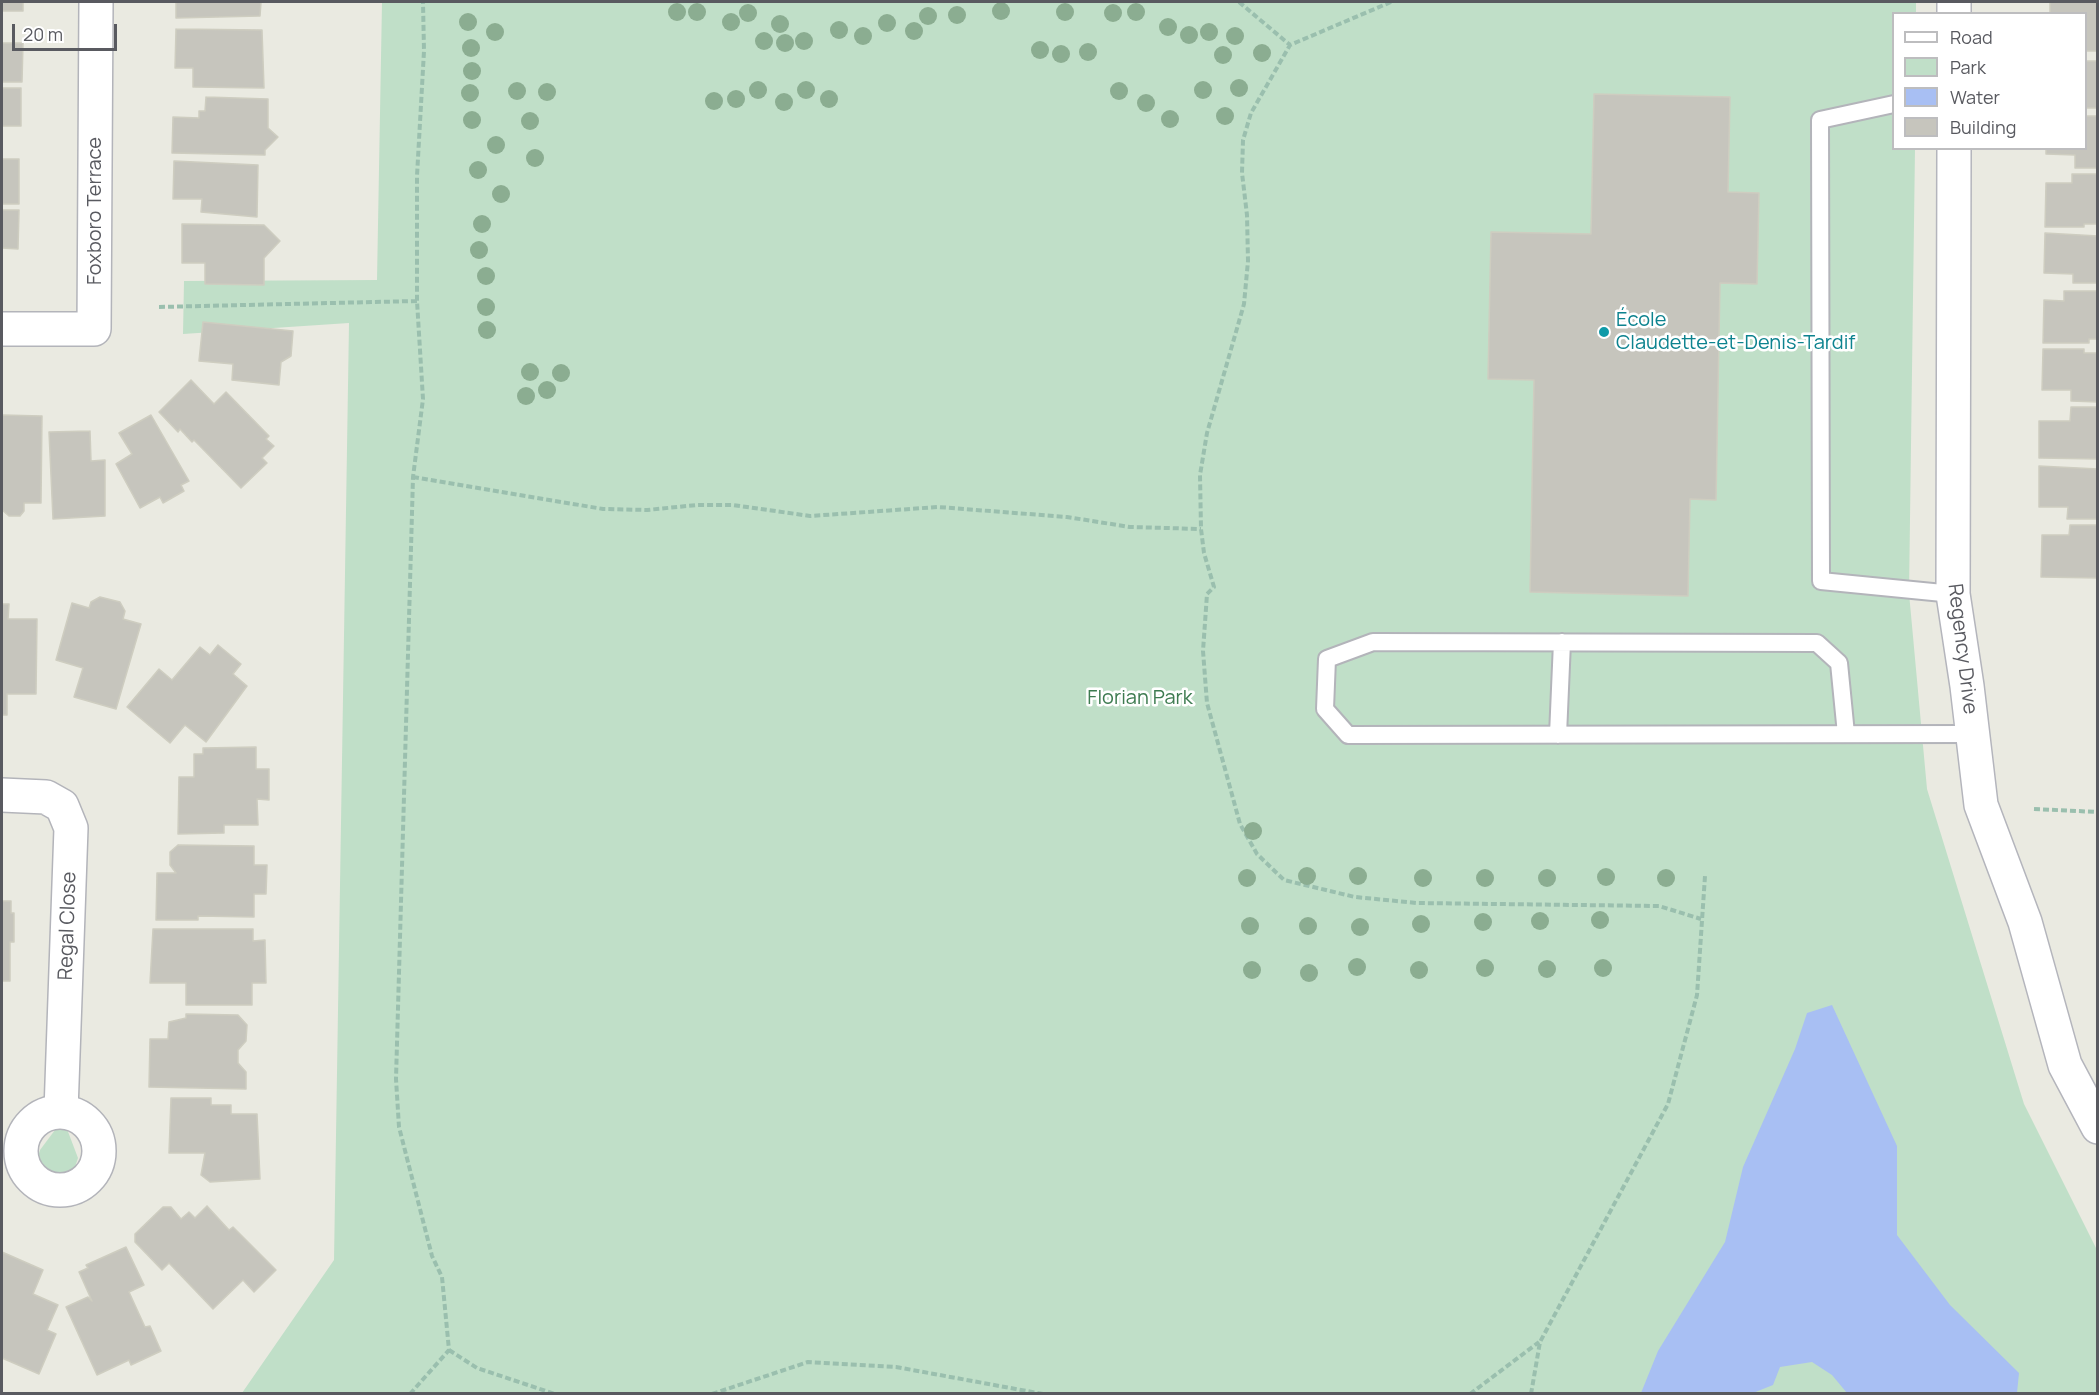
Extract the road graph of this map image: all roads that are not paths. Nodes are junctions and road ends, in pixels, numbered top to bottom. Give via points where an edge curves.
1 (96, 2) edge
2 (1892, 104) edge
3 (1954, 150) edge
4 (2, 329) edge
5 (1953, 594) junction
6 (1562, 642) junction
7 (1846, 734) junction
8 (1973, 734) junction
9 (1558, 735) junction
10 (2, 795) edge
11 (61, 1112) dead end
12 (2097, 1127) edge

1 - 4 street, Foxboro Terrace via 94,329
2 - 5 lane via 1820,120 1821,581
3 - 5 street, Regency Drive
5 - 8 street, Regency Drive
6 - 7 lane via 1817,643 1839,663
6 - 9 lane
6 - 9 lane via 1373,642 1327,659 1325,709 1348,735
7 - 8 lane
7 - 9 lane
8 - 12 street, Regency Drive via 1981,805 2025,922 2065,1065
10 - 11 street, Regal Close via 46,797 62,806 71,828

